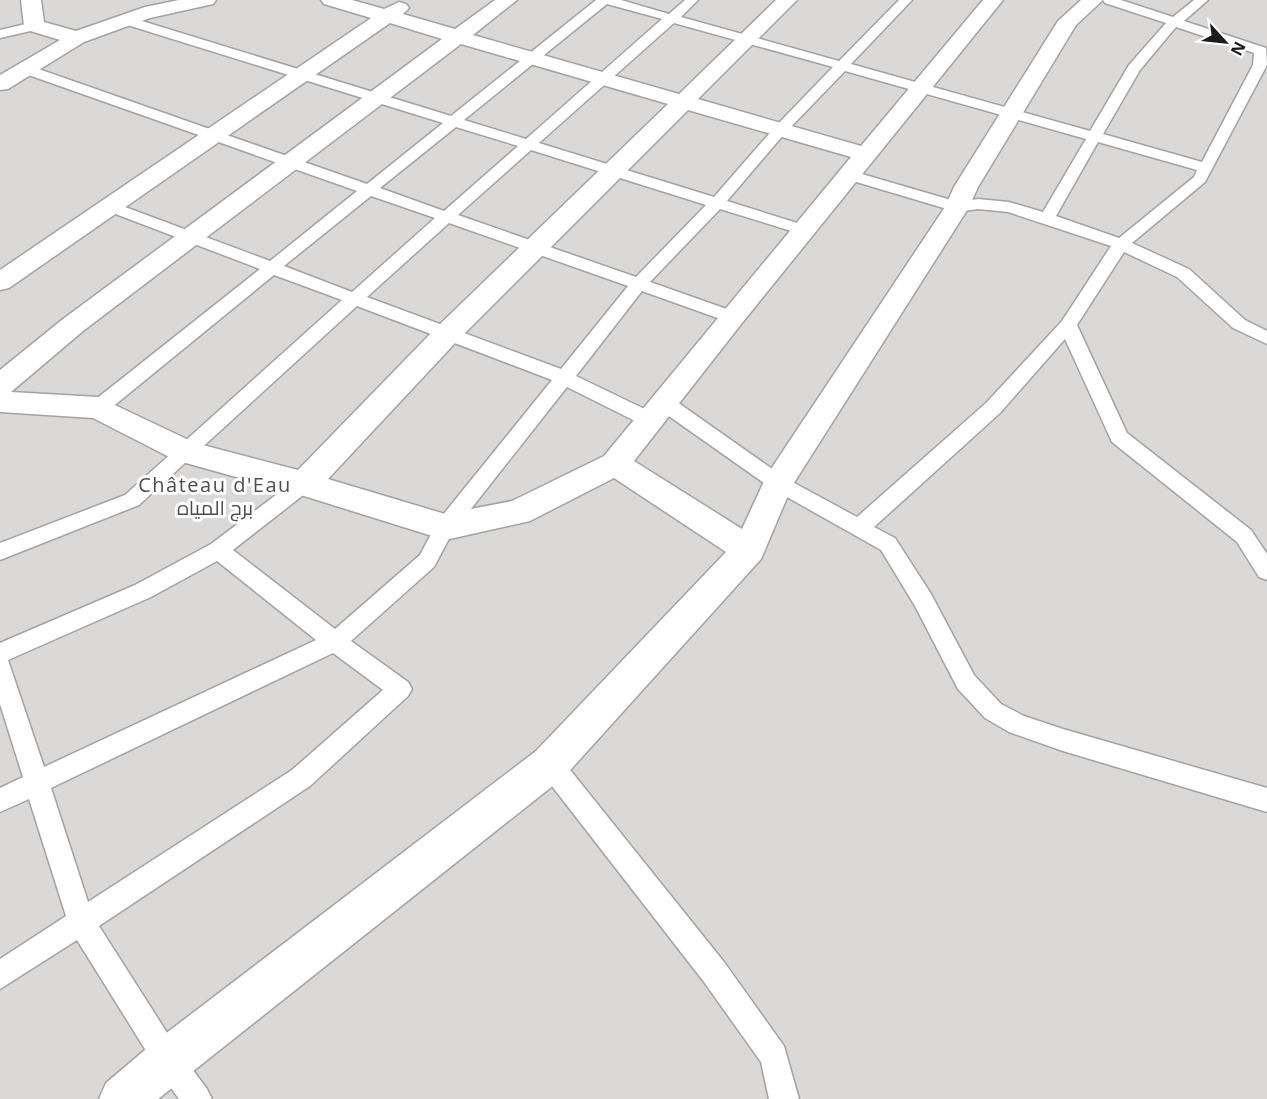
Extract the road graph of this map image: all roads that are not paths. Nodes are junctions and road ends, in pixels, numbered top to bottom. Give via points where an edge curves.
1 (31, 0) edge
2 (206, 0) edge
3 (332, 0) edge
4 (410, 0) edge
5 (507, 0) edge
6 (606, 0) edge
7 (692, 0) edge
8 (787, 0) edge
9 (906, 0) edge
10 (993, 0) edge
11 (1093, 0) edge
12 (1109, 0) edge
13 (1202, 0) edge
14 (178, 2) edge
15 (387, 16) junction
16 (671, 18) junction
17 (125, 20) junction
18 (1173, 23) junction
19 (34, 26) junction
20 (0, 34) edge
21 (459, 37) junction
22 (77, 38) junction
23 (747, 39) junction
24 (1265, 49) edge
25 (532, 58) junction
26 (841, 66) junction
27 (25, 69) junction
28 (303, 75) junction
29 (603, 79) junction
30 (0, 84) edge
31 (920, 87) junction
32 (377, 98) junction
33 (682, 102) junction
34 (1011, 113) junction
35 (453, 122) junction
36 (780, 130) junction
37 (215, 136) junction
38 (1096, 137) junction
39 (528, 145) junction
40 (864, 154) junction
41 (290, 162) junction
42 (1208, 168) junction
43 (612, 170) junction
44 (848, 175) junction
45 (369, 190) junction
46 (717, 203) junction
47 (111, 207) junction
48 (957, 207) junction
49 (446, 217) junction
50 (1047, 218) junction
51 (804, 230) junction
52 (190, 237) junction
53 (1120, 244) junction
54 (534, 248) junction
55 (272, 268) junction
56 (0, 282) edge
57 (639, 284) junction
58 (354, 299) junction
59 (732, 317) junction
60 (1068, 325) junction
61 (447, 334) junction
62 (1267, 338) edge
63 (565, 378) junction
64 (0, 386) edge
65 (0, 402) edge
66 (98, 408) junction
67 (656, 411) junction
68 (186, 452) junction
69 (615, 464) junction
70 (778, 483) junction
71 (304, 484) junction
72 (445, 527) junction
73 (859, 528) junction
74 (218, 550) junction
75 (749, 550) junction
76 (0, 552) edge
77 (1267, 571) edge
78 (335, 642) junction
79 (0, 652) edge
80 (0, 667) edge
81 (550, 764) junction
82 (37, 783) junction
83 (0, 800) edge
84 (1267, 800) edge
85 (81, 922) junction
86 (0, 975) edge
87 (168, 1060) junction
88 (122, 1099) edge
89 (197, 1099) edge
90 (784, 1099) edge

1 - 19 street
2 - 14 street
3 - 15 street
4 - 15 street
5 - 21 street
6 - 16 lane
6 - 25 lane
7 - 16 lane
8 - 23 street
9 - 26 lane
10 - 31 street
11 - 34 street via 1068,21
12 - 18 lane
13 - 18 lane
14 - 17 street
15 - 21 street
15 - 28 street
16 - 23 lane
16 - 29 lane
17 - 22 street
17 - 28 lane
18 - 24 lane
18 - 38 lane via 1134,68
19 - 20 lane
19 - 22 street
21 - 25 street
21 - 32 street
22 - 27 street
23 - 26 lane
23 - 33 street
24 - 42 lane
25 - 29 street
25 - 35 lane
26 - 31 lane
26 - 36 lane
27 - 30 street
27 - 37 lane
28 - 32 lane
28 - 37 street
29 - 33 street
29 - 39 lane
31 - 34 lane
31 - 40 street
32 - 35 lane
32 - 41 street
33 - 36 street
33 - 43 street
34 - 38 lane
34 - 48 street
35 - 39 lane
35 - 45 lane
36 - 40 street
36 - 46 lane
37 - 41 lane
37 - 47 street
38 - 42 lane
38 - 50 lane
39 - 43 lane
39 - 49 lane
40 - 44 street
41 - 45 lane
41 - 52 street
42 - 53 lane
43 - 46 lane
43 - 54 street
44 - 48 lane
44 - 51 street
45 - 49 lane
45 - 55 lane
46 - 51 lane
46 - 57 lane
47 - 52 lane
47 - 56 street
48 - 50 lane via 998,206
48 - 70 street
49 - 54 lane
49 - 58 lane
50 - 53 lane
51 - 59 street
52 - 55 lane
52 - 64 street
53 - 60 lane
53 - 62 lane via 1183,273 1239,324
54 - 57 lane
54 - 61 street
55 - 58 lane
55 - 66 lane
57 - 59 lane
57 - 63 lane
58 - 61 lane
58 - 68 lane
59 - 67 street
60 - 73 lane via 993,408
60 - 77 lane via 1119,437 1244,536
61 - 63 lane
61 - 71 street
63 - 67 lane
63 - 72 lane
65 - 66 street
66 - 68 street
67 - 69 street
67 - 70 lane
68 - 71 street
68 - 76 lane via 132,500
69 - 72 street via 519,512
69 - 75 street
70 - 73 lane
70 - 75 street
71 - 72 street
71 - 74 lane
72 - 78 lane via 427,561
73 - 84 lane via 888,544 966,682 993,711 1063,740
74 - 78 lane
74 - 79 lane via 143,591
75 - 81 street
78 - 82 lane
78 - 85 lane via 400,689 302,778
80 - 82 lane
81 - 87 street
81 - 90 lane via 714,972 774,1056
82 - 83 lane
82 - 85 lane
85 - 86 lane
85 - 87 lane
87 - 88 street
87 - 89 lane

